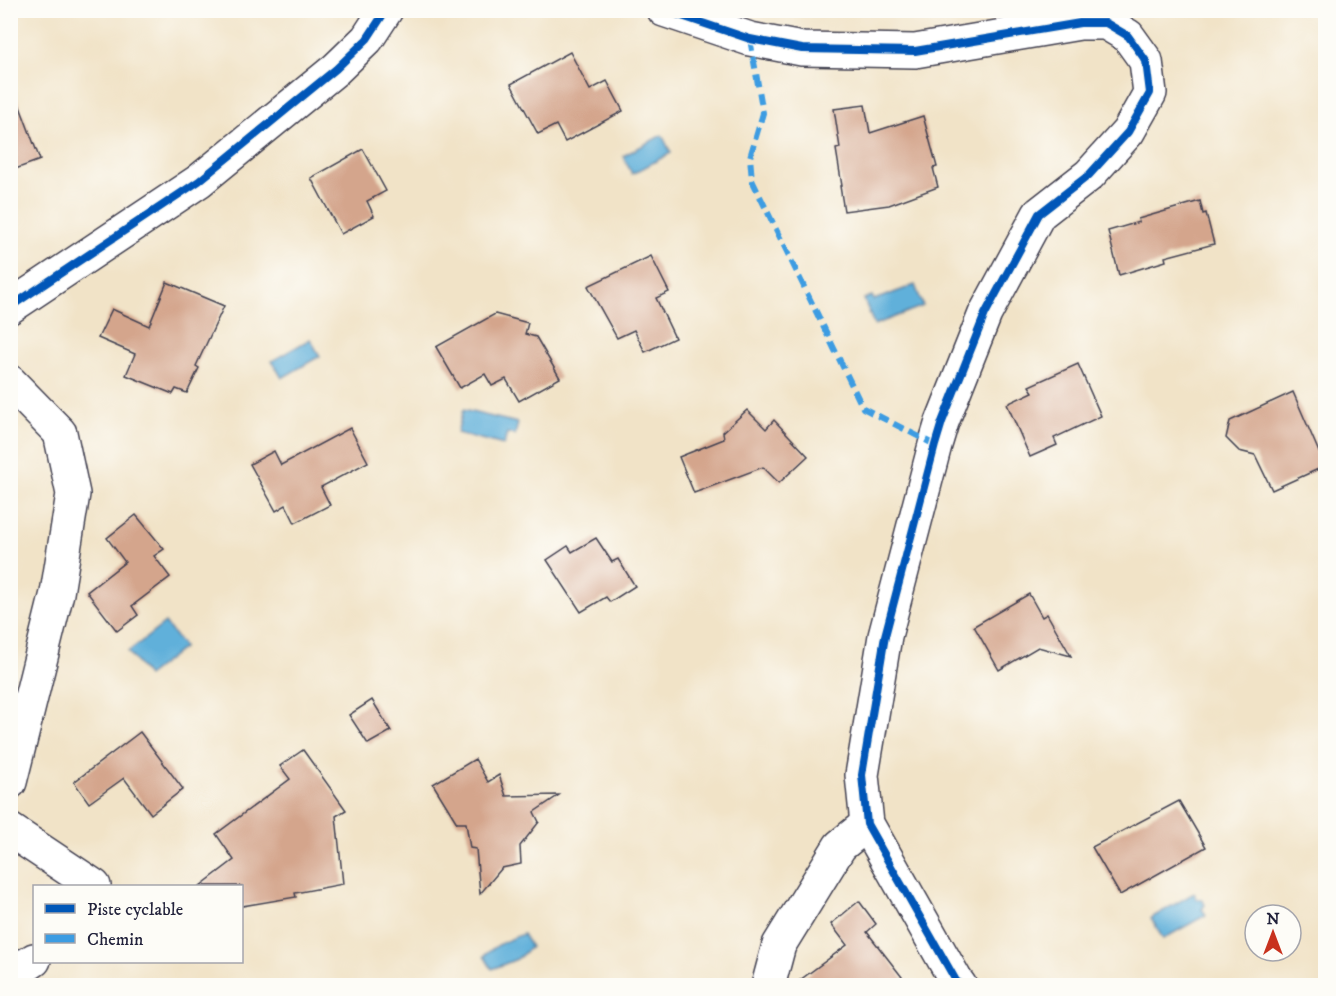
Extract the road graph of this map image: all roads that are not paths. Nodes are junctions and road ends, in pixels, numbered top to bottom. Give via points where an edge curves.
1 (386, 10) edge
2 (664, 10) edge
3 (10, 307) edge
4 (10, 382) edge
5 (10, 782) edge
6 (867, 824) junction
7 (10, 830) edge
8 (92, 885) edge
9 (33, 961) edge
10 (10, 966) edge
11 (768, 986) edge
12 (960, 986) edge

1 - 3 street via 367,39 336,69 199,181
2 - 6 street via 750,39 802,49 915,51 1080,23 1106,24 1128,36 1146,61 1150,93 1134,122 1089,175 1039,214 985,314 942,422 885,636 861,775
4 - 5 street via 60,433 73,494 57,593
6 - 11 street via 840,846 785,935
6 - 12 street
7 - 8 street
9 - 10 street via 25,966

